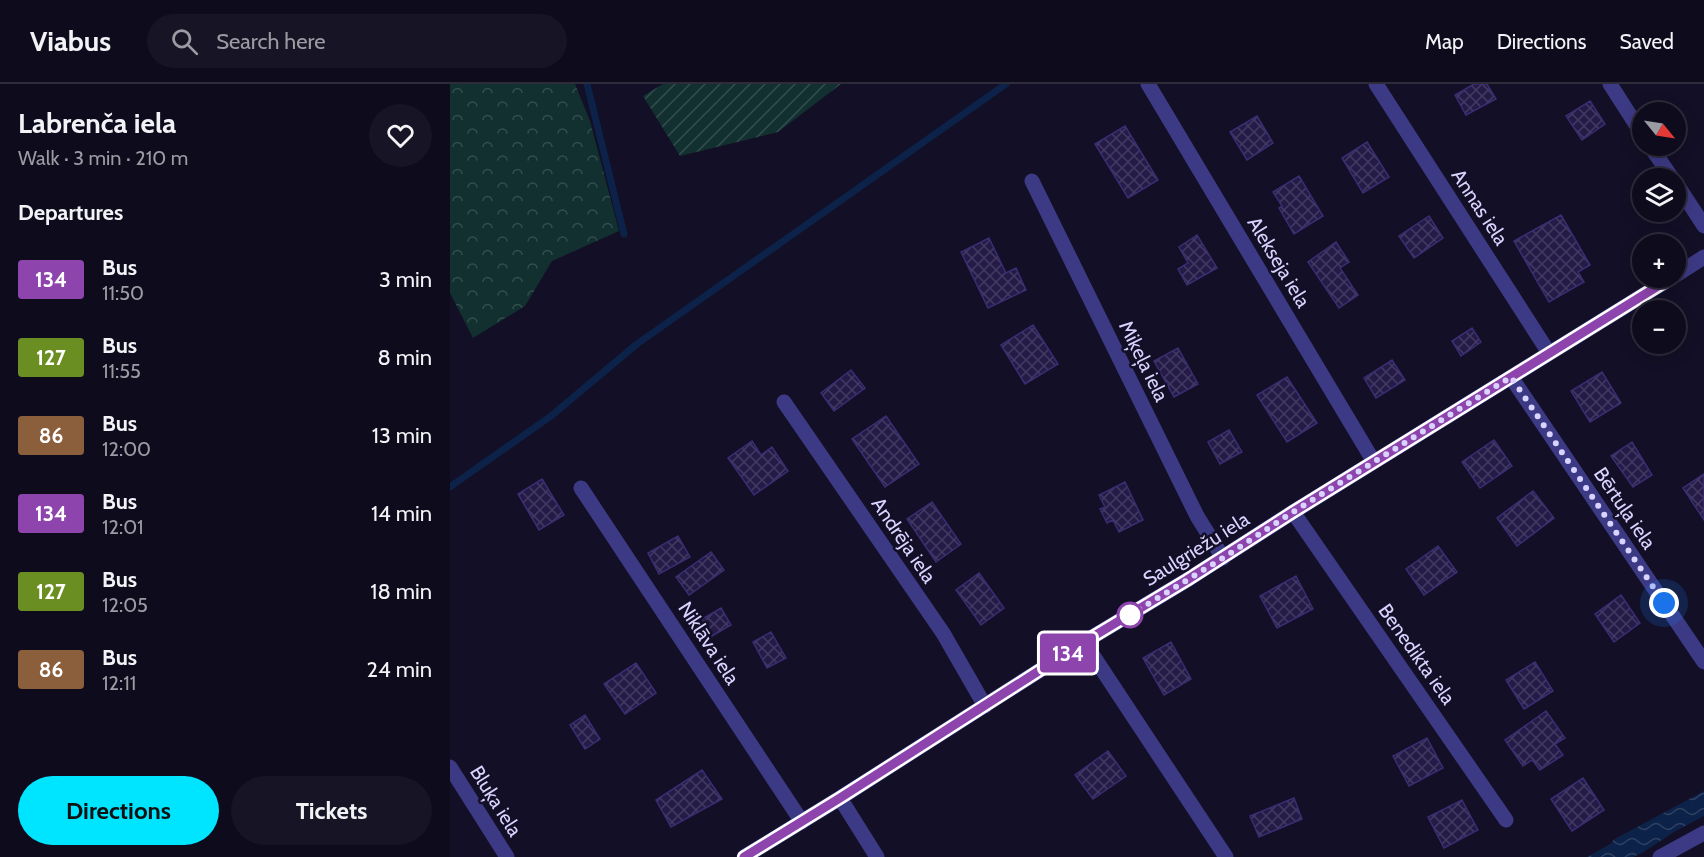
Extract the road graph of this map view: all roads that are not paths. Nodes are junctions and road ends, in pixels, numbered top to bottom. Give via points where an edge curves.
1 (1148, 84) edge
2 (1376, 84) edge
3 (1610, 84) edge
4 (1632, 118) edge
5 (1032, 181) dead end
6 (1686, 198) edge
7 (1704, 226) edge
8 (1704, 257) edge
9 (1686, 269) edge
10 (1655, 288) edge
11 (1549, 353) junction
12 (1511, 377) junction
13 (784, 402) dead end
14 (1374, 462) junction
15 (581, 488) dead end
16 (1293, 512) junction
17 (1223, 558) junction
18 (1084, 642) junction
19 (1704, 662) edge
20 (985, 706) junction
21 (450, 767) edge
22 (840, 798) junction
23 (1506, 820) dead end
24 (802, 822) junction
25 (1704, 832) edge
26 (1677, 853) edge
27 (507, 857) edge
28 (744, 857) edge
29 (877, 857) edge
30 (1226, 857) edge
31 (1660, 857) edge

1 - 14 street, Alekseja iela
2 - 11 street, Annas iela
3 - 4 street
5 - 17 street, Miķeļa iela via 1197,516
6 - 7 street
8 - 9 street
10 - 11 street, Saulgriežu iela
11 - 12 street, Saulgriežu iela
12 - 14 street, Saulgriežu iela
12 - 19 street, Bērtuļa iela
13 - 20 street, Andrēja iela via 943,633
14 - 16 street, Saulgriežu iela
15 - 24 street, Niklāva iela
16 - 17 street, Saulgriežu iela
16 - 23 street, Benedikta iela
17 - 18 street, Saulgriežu iela
18 - 20 street, Saulgriežu iela
18 - 30 street
20 - 22 street, Saulgriežu iela
21 - 27 street, Bluķa iela
22 - 24 street, Saulgriežu iela
22 - 29 street
24 - 28 street, Saulgriežu iela
25 - 26 street
26 - 31 street

